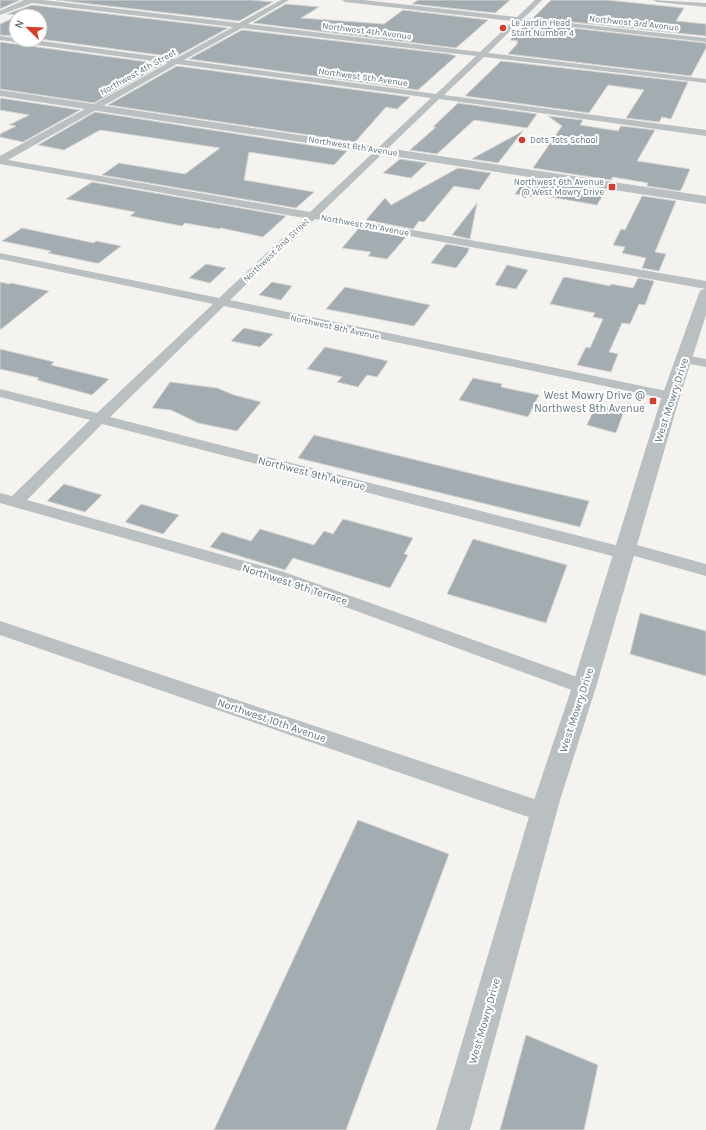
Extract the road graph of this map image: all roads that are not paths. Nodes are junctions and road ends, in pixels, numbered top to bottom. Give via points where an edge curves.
1 (30, 0) edge
2 (286, 0) edge
3 (345, 0) edge
4 (539, 0) edge
5 (657, 0) edge
6 (667, 0) edge
7 (706, 5) edge
8 (0, 13) edge
9 (518, 19) junction
10 (241, 25) junction
11 (706, 40) edge
12 (48, 44) edge
13 (481, 54) junction
14 (176, 62) junction
15 (706, 81) edge
16 (0, 92) edge
17 (438, 97) junction
18 (96, 107) junction
19 (706, 132) edge
20 (380, 150) junction
21 (0, 160) edge
22 (706, 200) edge
23 (311, 216) junction
24 (0, 256) edge
25 (706, 285) edge
26 (706, 293) edge
27 (220, 303) junction
28 (695, 361) edge
29 (0, 393) edge
30 (670, 396) junction
31 (100, 419) junction
32 (8, 500) edge
33 (625, 551) junction
34 (706, 570) edge
35 (0, 628) edge
36 (584, 686) junction
37 (544, 812) junction
38 (453, 1130) edge

1 - 8 street
1 - 10 street, Northwest 4th Avenue
2 - 10 street, Northwest 4th Street
3 - 9 street, Northwest 3rd Avenue
4 - 9 street, Northwest 2nd Street
5 - 6 street
6 - 7 street
9 - 11 street, Northwest 3rd Avenue
9 - 13 street, Northwest 2nd Street
10 - 13 street, Northwest 4th Avenue
10 - 14 street, Northwest 4th Street
12 - 14 street, Northwest 5th Avenue
13 - 15 street, Northwest 4th Avenue
13 - 17 street, Northwest 2nd Street
14 - 17 street, Northwest 5th Avenue
14 - 18 street, Northwest 4th Street
16 - 18 street, Northwest 6th Avenue
17 - 19 street, Northwest 5th Avenue
17 - 20 street, Northwest 2nd Street
18 - 20 street, Northwest 6th Avenue
18 - 21 street, Northwest 4th Street
20 - 22 street, Northwest 6th Avenue
20 - 23 street, Northwest 2nd Street
21 - 23 street, Northwest 7th Avenue
23 - 25 street, Northwest 7th Avenue
23 - 27 street, Northwest 2nd Street
24 - 27 street, Northwest 8th Avenue
26 - 28 street, West Mowry Drive
27 - 30 street, Northwest 8th Avenue
27 - 31 street, Northwest 2nd Street
28 - 30 street, West Mowry Drive
29 - 31 street, Northwest 9th Avenue
30 - 33 street, West Mowry Drive
31 - 32 street, Northwest 2nd Street
31 - 33 street, Northwest 9th Avenue
32 - 36 street, Northwest 9th Terrace via 278,576
33 - 34 street, Northwest 9th Avenue
33 - 36 street, West Mowry Drive
35 - 37 street, Northwest 10th Avenue
36 - 37 street, West Mowry Drive
37 - 38 street, West Mowry Drive

